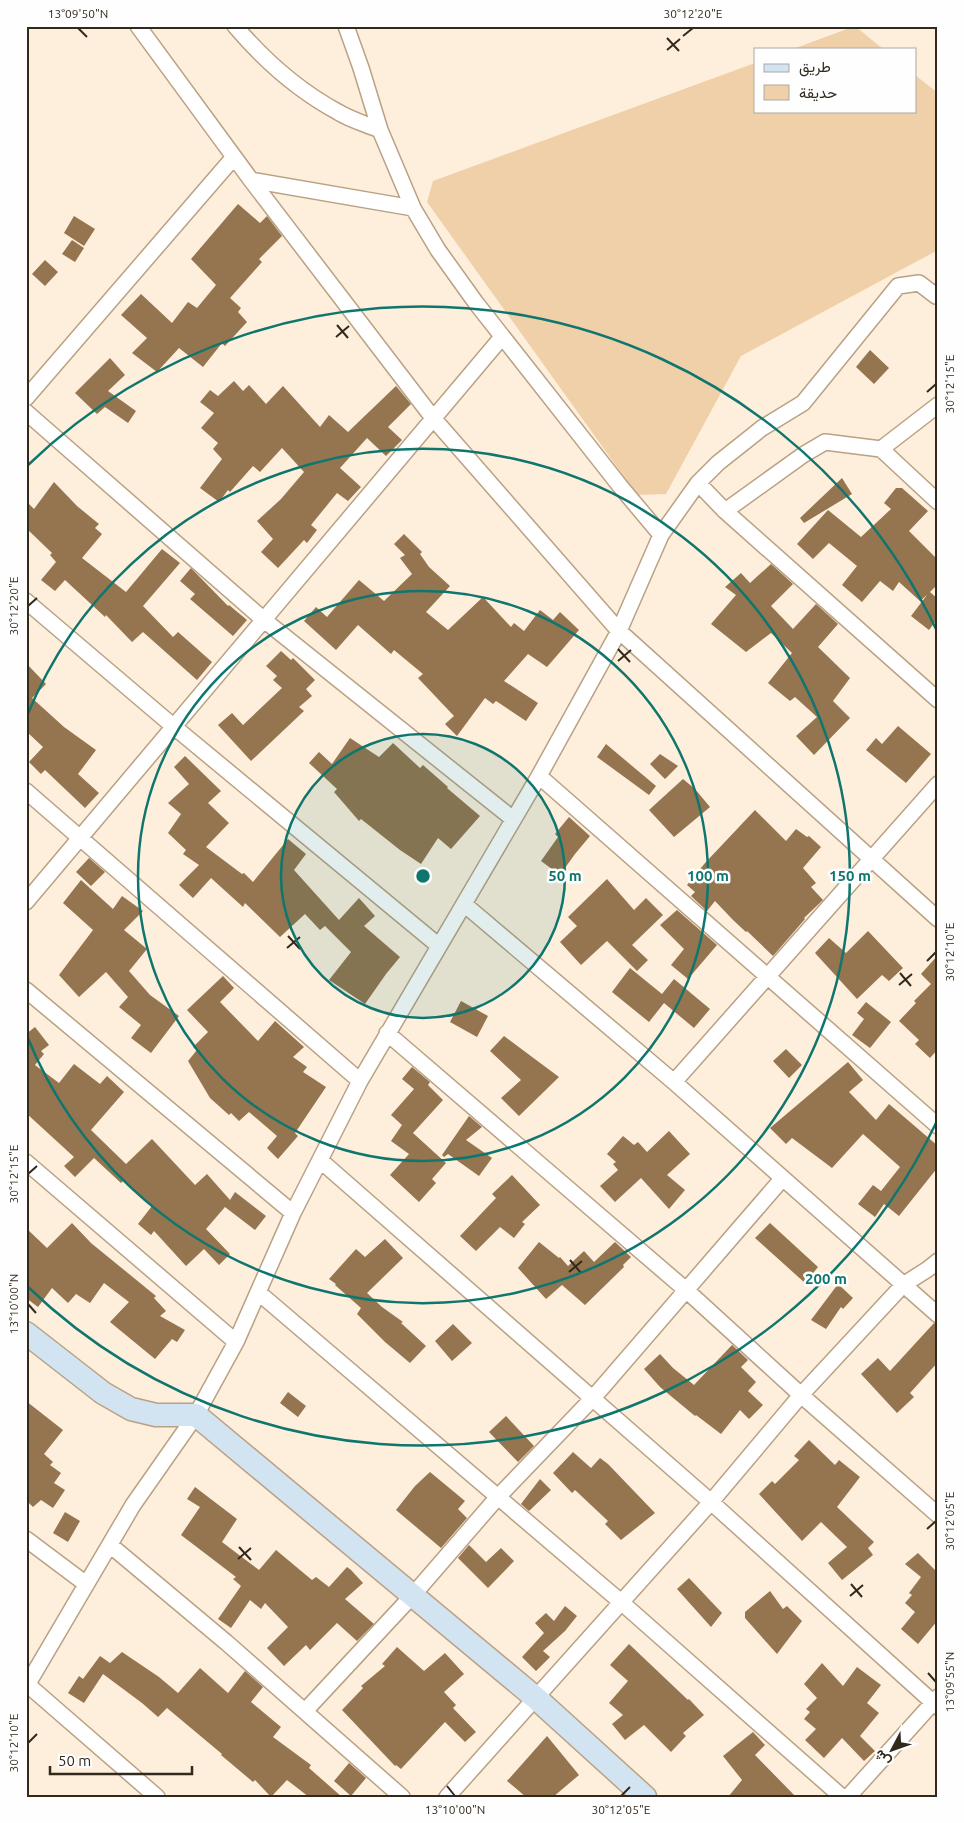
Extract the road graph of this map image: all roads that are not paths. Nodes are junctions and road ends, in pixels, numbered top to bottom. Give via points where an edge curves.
1 (138, 26) edge
2 (235, 26) edge
3 (346, 26) edge
4 (380, 130) junction
5 (234, 157) junction
6 (251, 180) junction
7 (413, 208) junction
8 (937, 296) edge
9 (502, 337) junction
10 (26, 398) edge
11 (938, 405) edge
12 (26, 412) edge
13 (433, 418) junction
14 (881, 449) junction
15 (698, 484) junction
16 (938, 502) edge
17 (725, 510) junction
18 (661, 535) junction
19 (26, 601) edge
20 (264, 620) junction
21 (619, 631) junction
22 (938, 700) edge
23 (173, 726) junction
24 (539, 776) junction
25 (938, 784) edge
26 (26, 790) edge
27 (513, 819) junction
28 (79, 837) junction
29 (872, 859) junction
30 (26, 902) edge
31 (464, 904) junction
32 (938, 919) edge
33 (439, 946) junction
34 (767, 976) junction
35 (26, 990) edge
36 (387, 1033) junction
37 (360, 1081) junction
38 (674, 1082) junction
39 (938, 1126) edge
40 (321, 1161) junction
41 (26, 1162) edge
42 (782, 1179) junction
43 (293, 1213) junction
44 (938, 1261) edge
45 (903, 1284) junction
46 (686, 1290) junction
47 (258, 1293) junction
48 (938, 1315) edge
49 (26, 1334) edge
50 (236, 1342) junction
51 (801, 1395) junction
52 (592, 1398) junction
53 (196, 1415) junction
54 (497, 1498) junction
55 (711, 1502) junction
56 (938, 1515) edge
57 (26, 1539) edge
58 (110, 1545) junction
59 (86, 1584) junction
60 (413, 1595) junction
61 (621, 1602) junction
62 (27, 1686) edge
63 (536, 1699) junction
64 (936, 1702) edge
65 (305, 1711) junction
66 (157, 1797) edge
67 (402, 1797) edge
68 (448, 1797) edge
69 (645, 1797) edge
70 (842, 1797) edge
71 (848, 1797) edge

1 - 5 street
2 - 4 street via 301,88 338,113
3 - 4 street
4 - 7 street
5 - 6 street
5 - 10 street
6 - 7 street
6 - 13 street
7 - 9 street via 438,250
8 - 15 street via 919,283 898,286 803,403 762,428 718,463
9 - 13 street
9 - 18 street
11 - 14 street
12 - 20 street
13 - 20 street
13 - 21 street
14 - 16 street
14 - 17 street via 825,442
15 - 17 street
15 - 18 street
17 - 22 street
18 - 21 street
19 - 23 street
20 - 23 street
20 - 27 street
21 - 24 street
21 - 29 street
23 - 28 street
23 - 33 street
24 - 27 street
24 - 34 street
25 - 29 street
26 - 28 street
27 - 31 street
28 - 30 street
28 - 37 street
29 - 32 street
29 - 34 street
31 - 33 street
31 - 38 street
33 - 36 street
34 - 38 street
34 - 39 street
35 - 43 street
36 - 37 street
36 - 46 street
37 - 40 street
38 - 42 street
40 - 43 street
40 - 52 street
41 - 50 street
42 - 45 street
42 - 46 street
43 - 47 street
44 - 45 street
45 - 48 street
45 - 51 street
46 - 51 street
46 - 52 street
47 - 50 street
47 - 54 street
49 - 53 street via 103,1393 131,1409 156,1415
50 - 53 street
51 - 55 street
51 - 56 street
52 - 54 street
52 - 55 street
53 - 58 street
53 - 60 street
54 - 60 street
54 - 61 street
55 - 61 street
55 - 64 street
57 - 59 street
58 - 59 street
58 - 65 street
59 - 62 street
60 - 63 street
60 - 65 street
61 - 63 street
61 - 70 street
62 - 66 street
63 - 68 street
63 - 69 street
64 - 71 street
65 - 67 street

